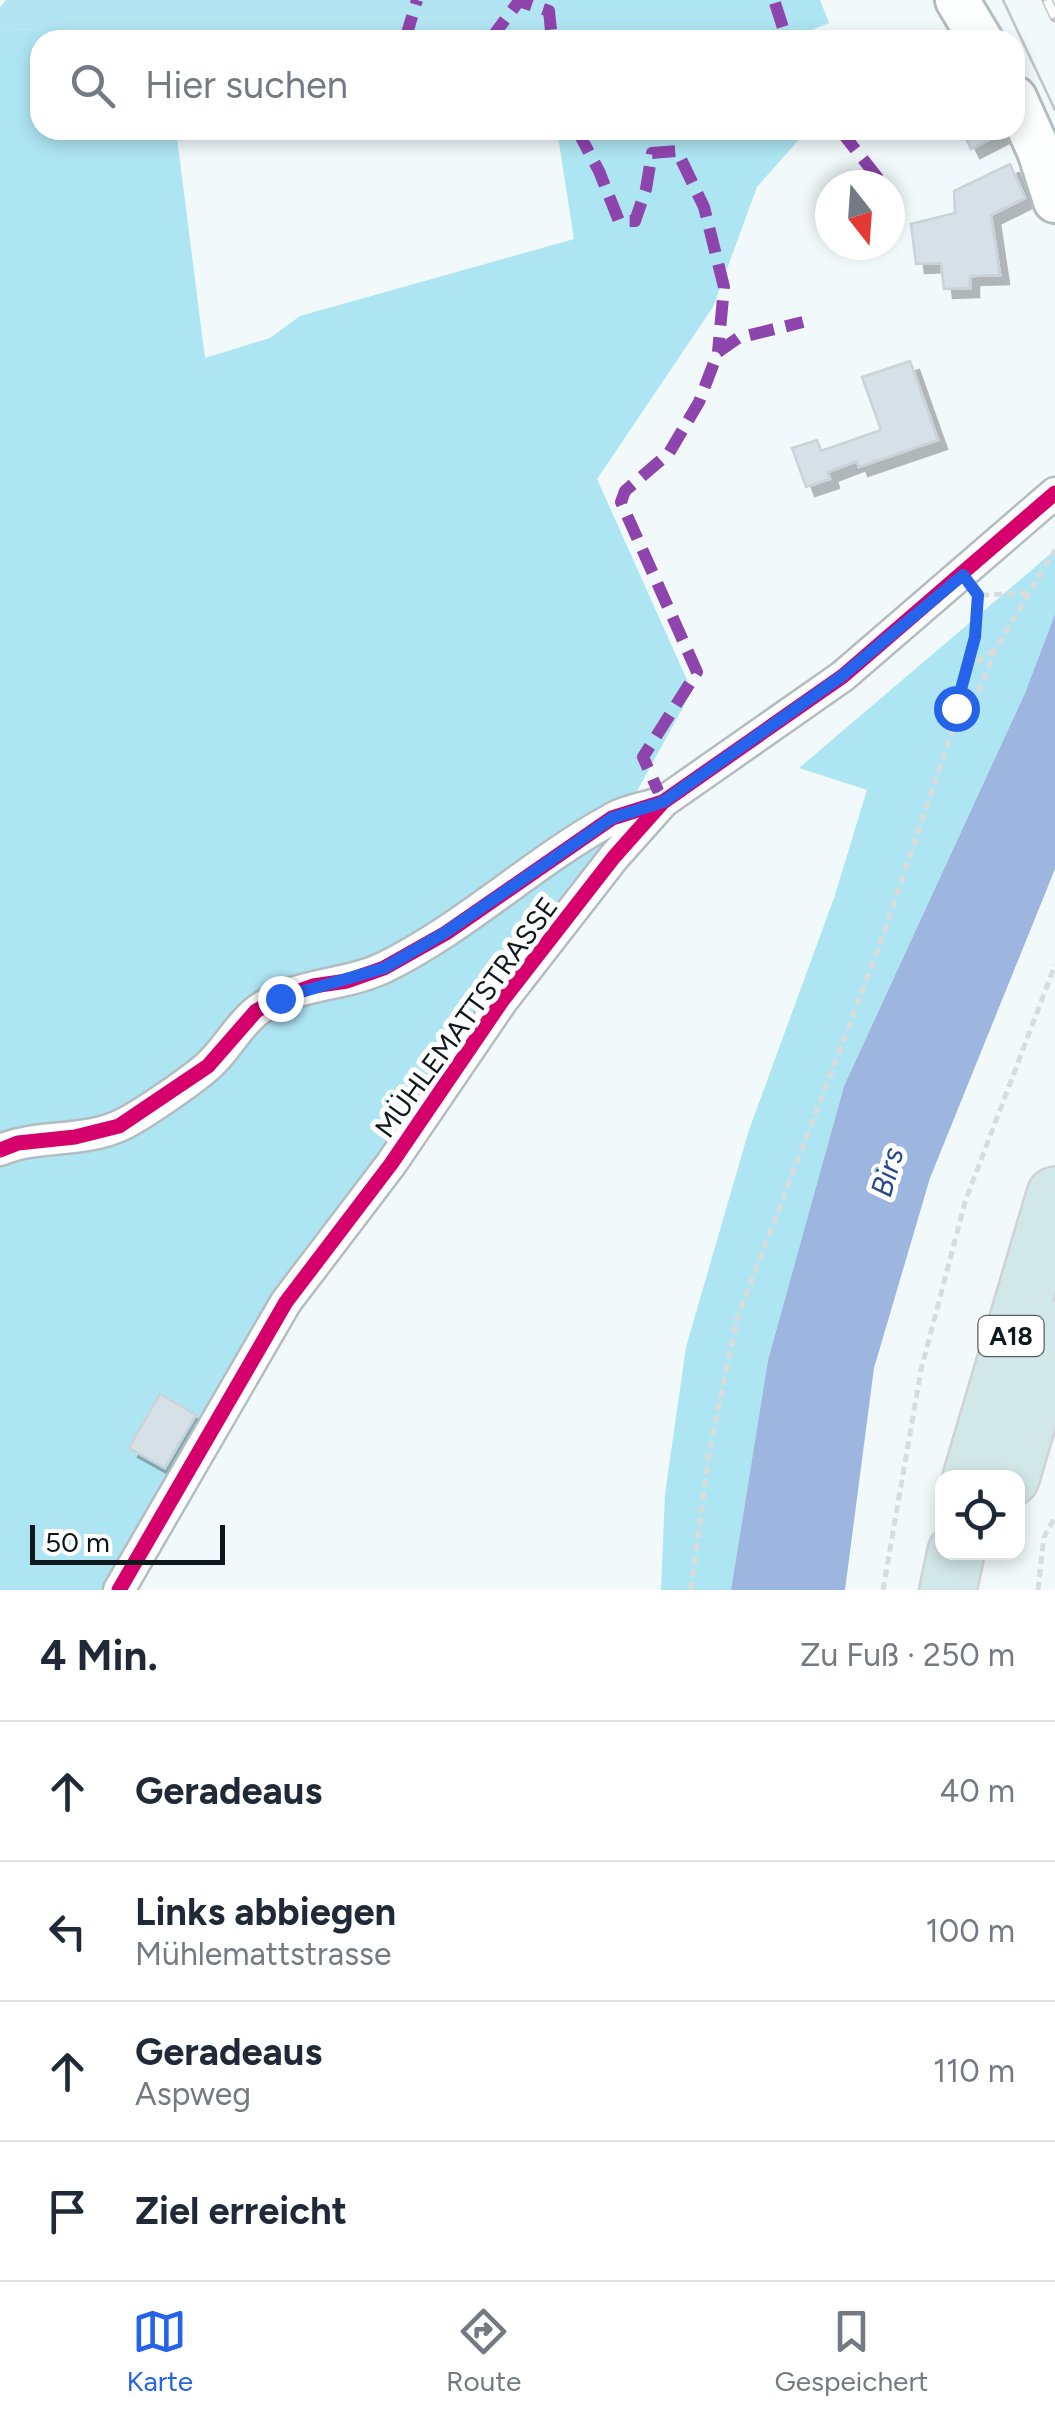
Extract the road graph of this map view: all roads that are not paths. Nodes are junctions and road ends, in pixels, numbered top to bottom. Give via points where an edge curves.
1 (956, 0) edge
2 (974, 30) edge
3 (1025, 119) edge
4 (1055, 201) edge
5 (1055, 493) edge
6 (663, 802) junction
7 (0, 1150) edge
8 (1055, 1195) edge
9 (1055, 1329) edge
10 (974, 1470) edge
11 (1013, 1470) edge
12 (954, 1560) edge
13 (993, 1560) edge
14 (119, 1590) edge
15 (948, 1590) edge
16 (987, 1590) edge

1 - 2 main road
3 - 4 main road
5 - 6 street, MÜHLEMATTSTRASSE via 971,585
6 - 7 street via 612,818 384,968 313,986 256,1012 208,1066 119,1126
6 - 14 street, MÜHLEMATTSTRASSE via 502,1000 391,1164 286,1302
8 - 10 highway, A18
9 - 11 highway, A18
12 - 15 highway
13 - 16 highway

